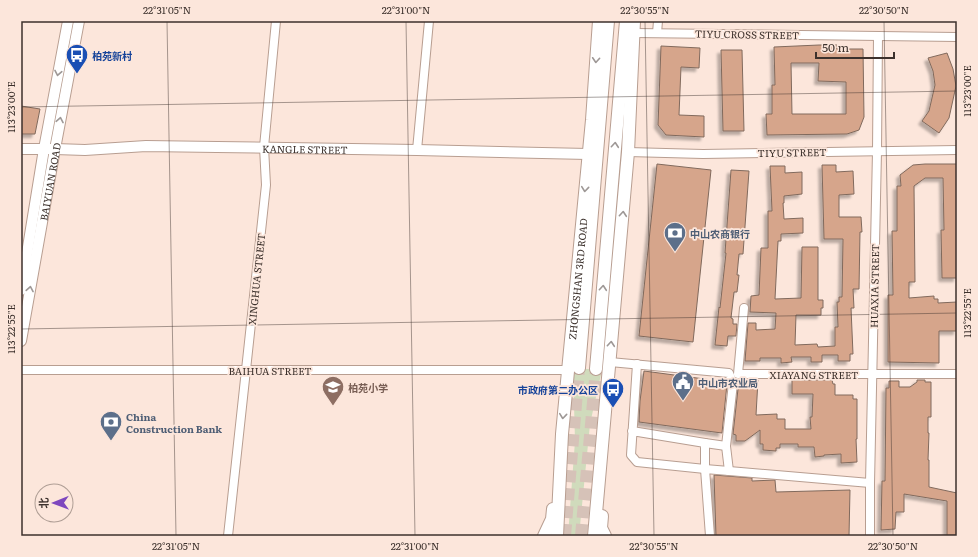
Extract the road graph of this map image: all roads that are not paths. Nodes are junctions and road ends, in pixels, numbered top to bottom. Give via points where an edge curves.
1 (68, 21) edge
2 (79, 21) edge
3 (276, 21) edge
4 (429, 21) edge
5 (599, 21) edge
6 (608, 21) edge
7 (626, 21) edge
8 (658, 21) edge
9 (634, 27) edge
10 (657, 33) junction
11 (878, 36) junction
12 (957, 37) edge
13 (264, 148) junction
14 (21, 149) edge
15 (44, 149) junction
16 (55, 149) junction
17 (417, 150) junction
18 (877, 150) junction
19 (957, 150) edge
20 (628, 152) junction
21 (588, 154) junction
22 (21, 290) edge
23 (744, 308) dead end
24 (21, 341) edge
25 (610, 362) junction
26 (637, 364) junction
27 (573, 369) junction
28 (596, 369) tunnel mouth
29 (21, 370) edge
30 (246, 370) junction
31 (872, 374) junction
32 (957, 374) edge
33 (632, 431) junction
34 (562, 434) junction
35 (603, 438) junction
36 (704, 443) junction
37 (726, 446) junction
38 (705, 469) junction
39 (729, 471) junction
40 (870, 483) junction
41 (228, 536) edge
42 (544, 536) edge
43 (558, 536) edge
44 (594, 536) edge
45 (605, 536) edge
46 (710, 536) edge
47 (870, 536) edge

1 -> 15 street, BAIYUAN ROAD
16 -> 2 street, BAIYUAN ROAD
3 - 13 street, XINGHUA STREET
4 - 17 street
5 -> 21 main road, ZHONGSHAN 3RD ROAD
6 - 27 main road, ZHONGSHAN 3RD ROAD via 597,166
28 -> 7 main road
8 - 10 street
9 - 10 street, TIYU CROSS STREET
9 - 20 main road
10 - 11 street, TIYU CROSS STREET
11 - 12 street, TIYU CROSS STREET
11 - 18 street, HUAXIA STREET
13 - 16 street, KANGLE STREET via 146,146
13 - 17 street, KANGLE STREET
13 - 30 street, XINGHUA STREET via 266,185
14 - 15 street, KANGLE STREET
15 - 16 street, KANGLE STREET
15 - 22 street, BAIYUAN ROAD
24 -> 16 street, BAIYUAN ROAD
17 - 21 street, KANGLE STREET
18 - 19 street, TIYU STREET
18 - 20 street, TIYU STREET via 703,154
18 - 31 street, HUAXIA STREET
25 -> 20 main road
21 -> 27 main road, ZHONGSHAN 3RD ROAD
23 - 31 street, XIAYANG STREET via 738,374
25 - 26 street
25 - 35 main road
26 - 33 street
26 - 37 street via 729,373 733,383
27 - 30 street, BAIHUA STREET
27 -> 34 main road, ZHONGSHAN 3RD ROAD
29 - 30 street, BAIHUA STREET
30 - 41 street, XINGHUA STREET
31 - 32 street, XIAYANG STREET
31 - 40 street, HUAXIA STREET
33 - 36 street
33 - 38 street via 631,455 637,462
34 - 42 main road via 552,519
34 - 43 main road, ZHONGSHAN 3RD ROAD
35 - 44 main road
35 - 45 main road via 606,480 601,528
36 - 37 street
36 - 38 street
37 - 39 street
38 - 39 street
38 - 46 street
39 - 40 street
40 - 47 street, HUAXIA STREET

